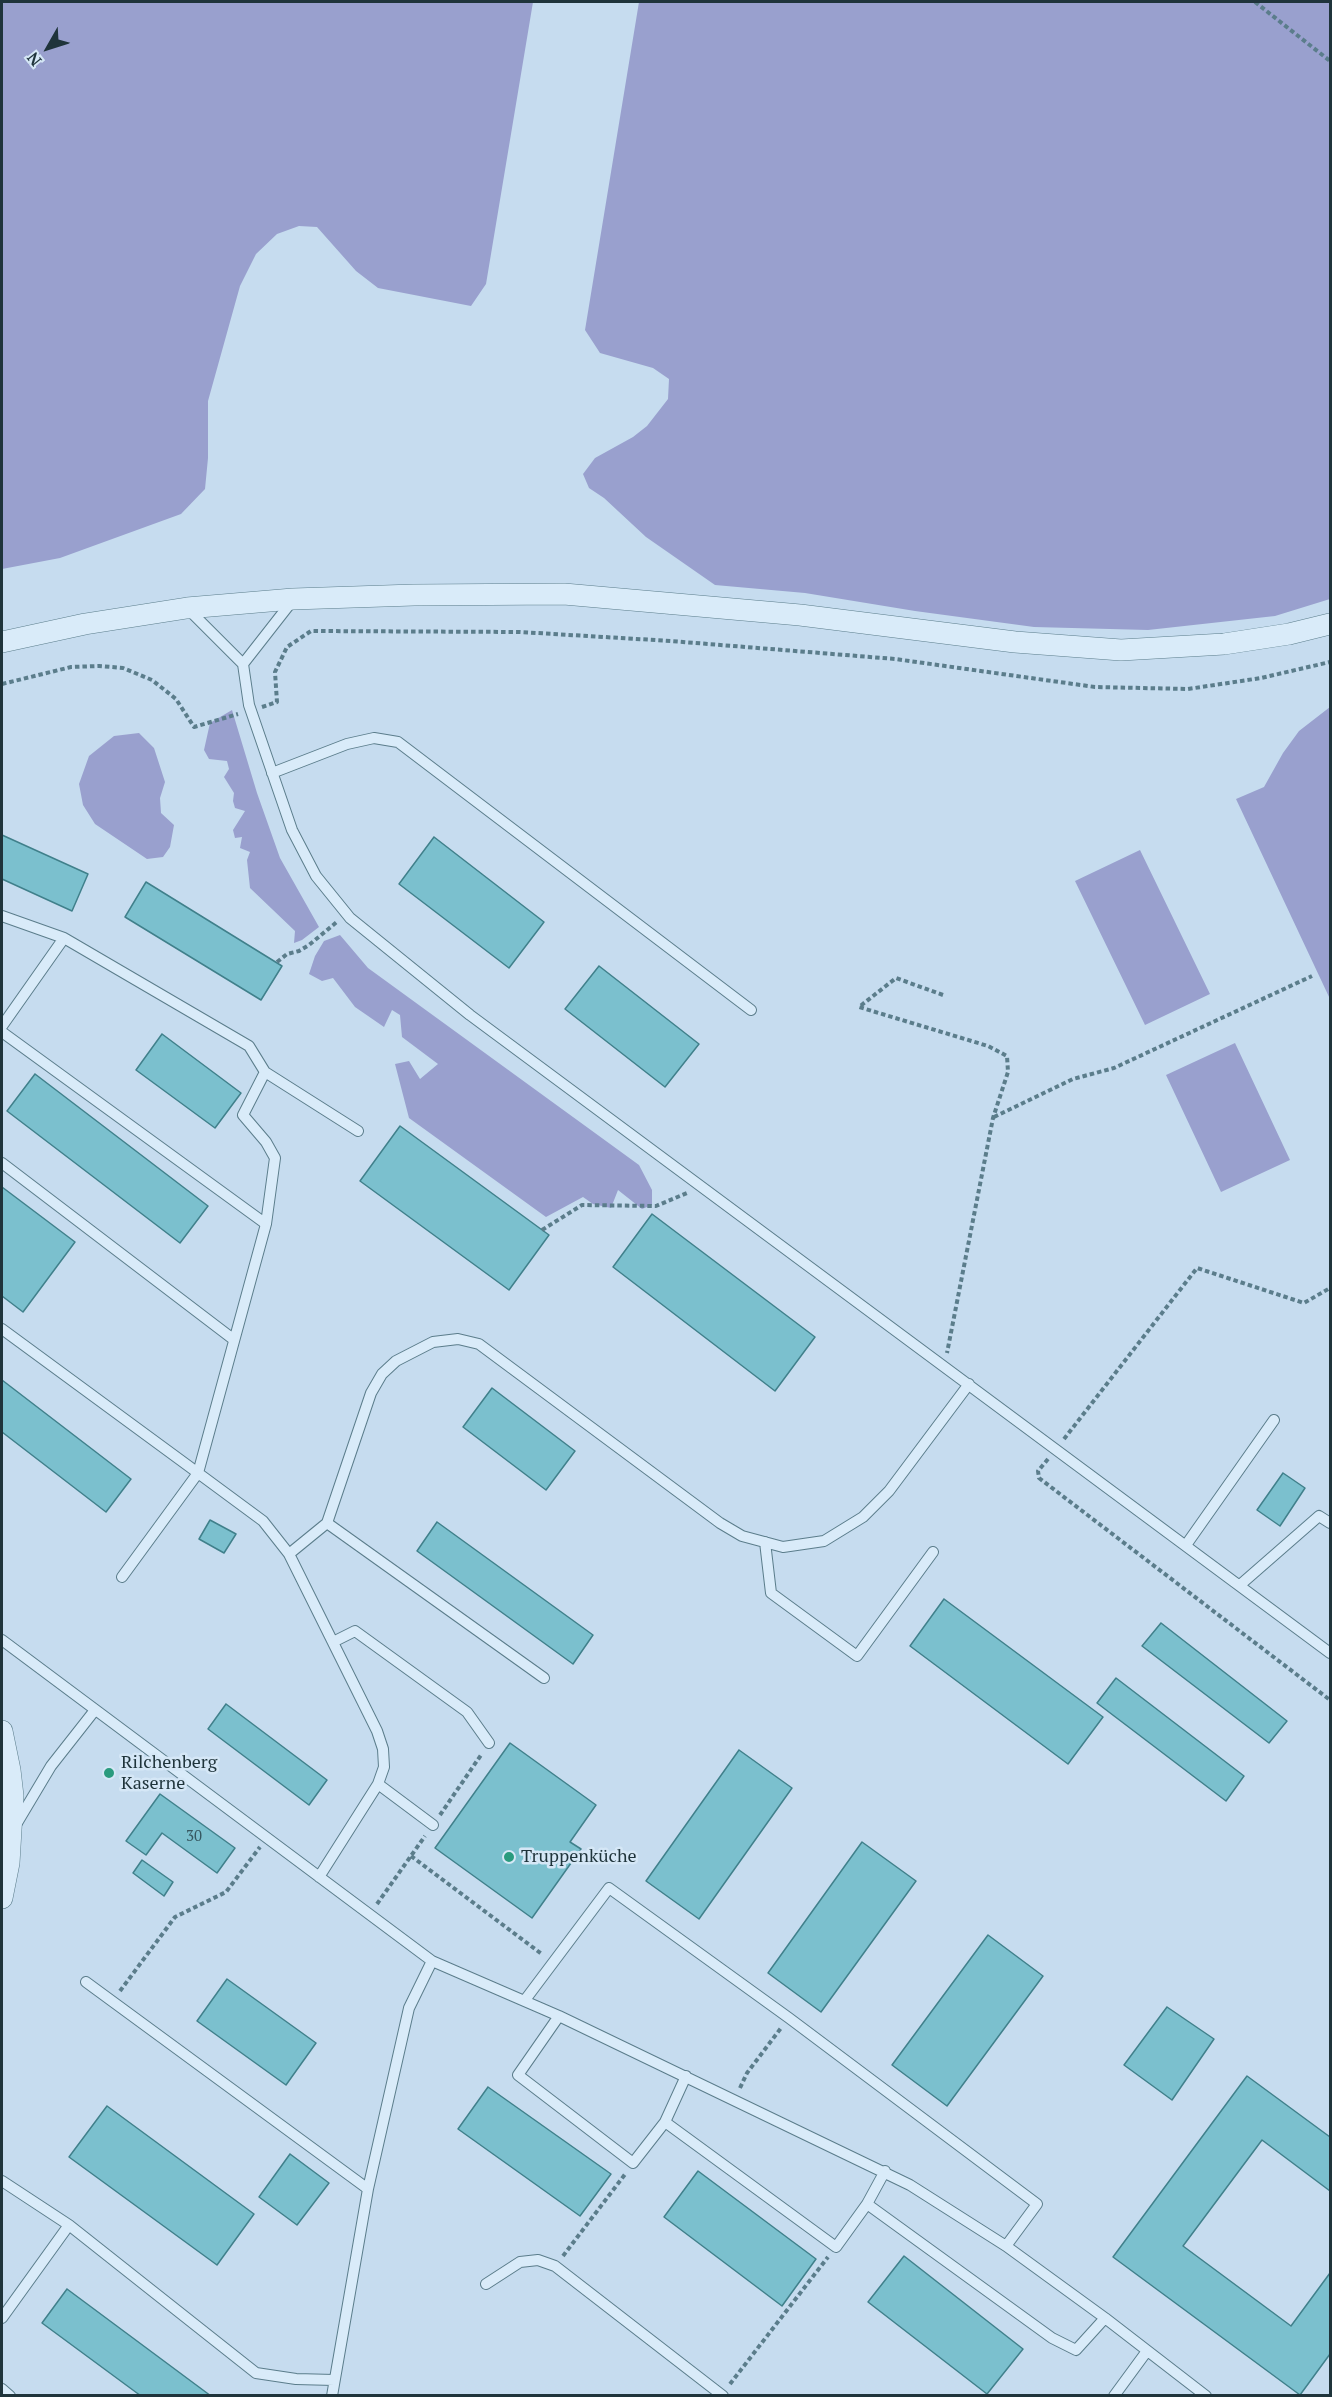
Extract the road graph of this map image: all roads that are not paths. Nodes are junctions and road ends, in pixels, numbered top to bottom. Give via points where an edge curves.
1 (293, 599) junction
2 (187, 608) junction
3 (1330, 624) edge
4 (2, 642) edge
5 (243, 664) junction
6 (272, 773) junction
7 (2, 916) edge
8 (64, 938) junction
9 (751, 1010) dead end
10 (2, 1026) edge
11 (2, 1032) edge
12 (265, 1072) junction
13 (358, 1131) dead end
14 (2, 1163) edge
15 (266, 1224) junction
16 (2, 1329) edge
17 (233, 1339) junction
18 (969, 1384) junction
19 (1274, 1420) dead end
20 (198, 1473) junction
21 (327, 1523) junction
22 (1330, 1523) edge
23 (765, 1542) junction
24 (1186, 1545) junction
25 (933, 1552) dead end
26 (289, 1554) junction
27 (122, 1578) dead end
28 (1240, 1585) junction
29 (2, 1641) edge
30 (333, 1642) junction
31 (1330, 1653) edge
32 (543, 1678) dead end
33 (95, 1710) junction
34 (2, 1731) edge
35 (489, 1743) dead end
36 (378, 1784) junction
37 (433, 1825) dead end
38 (11, 1833) junction
39 (319, 1877) junction
40 (2, 1898) edge
41 (432, 1961) junction
42 (86, 1982) dead end
43 (525, 2000) junction
44 (560, 2016) junction
45 (686, 2076) junction
46 (665, 2122) junction
47 (885, 2171) junction
48 (2, 2181) edge
49 (368, 2189) junction
50 (867, 2204) junction
51 (69, 2225) junction
52 (1006, 2246) junction
53 (486, 2284) dead end
54 (2, 2318) edge
55 (1105, 2318) junction
56 (1147, 2351) junction
57 (334, 2380) junction
58 (2, 2389) edge
59 (722, 2395) edge
60 (10, 2396) edge
61 (332, 2396) edge
62 (1114, 2396) edge
63 (1206, 2396) edge

1 - 2 street
1 - 3 street via 564,594 1121,650 1224,644
1 - 5 lane
2 - 4 street
2 - 5 lane
5 - 6 lane via 250,711
6 - 9 lane via 347,744 374,738 398,742
6 - 18 lane via 292,830 316,876 347,914 470,1015
7 - 8 lane
8 - 10 lane
8 - 12 lane via 249,1046
11 - 15 lane
12 - 13 lane
12 - 15 lane via 243,1115 275,1158
14 - 17 lane
15 - 17 lane
16 - 20 lane
17 - 20 lane
18 - 23 lane via 889,1491 862,1516 824,1541 783,1547
18 - 24 lane
19 - 24 lane
20 - 26 lane via 263,1521
20 - 27 lane
21 - 23 lane via 371,1393 382,1374 415,1349 458,1339 479,1344 720,1523 742,1536
21 - 26 lane
21 - 32 lane
22 - 28 lane via 1319,1516
23 - 25 lane via 771,1593 857,1656
24 - 28 lane
26 - 30 lane
28 - 31 lane
29 - 33 lane
30 - 35 lane via 355,1631 467,1712
30 - 36 lane via 383,1749 384,1767
33 - 38 lane via 51,1766
33 - 39 lane
34 - 38 street via 13,1796
36 - 37 lane
36 - 39 lane
38 - 40 street
39 - 41 lane
41 - 43 lane
41 - 49 lane via 409,2008
42 - 49 lane
43 - 44 lane
43 - 52 lane via 609,1888 1037,2204
44 - 45 lane
44 - 46 lane via 519,2075 633,2163
45 - 46 lane
45 - 47 lane
46 - 50 lane via 836,2247
47 - 50 lane
47 - 52 lane
48 - 51 lane
49 - 57 lane
50 - 55 lane via 1052,2338 1076,2350
51 - 54 lane
51 - 57 lane via 256,2373
52 - 55 lane
53 - 59 lane via 520,2262 538,2260 555,2266
55 - 56 lane
56 - 62 lane
56 - 63 lane
57 - 61 lane
58 - 60 lane

